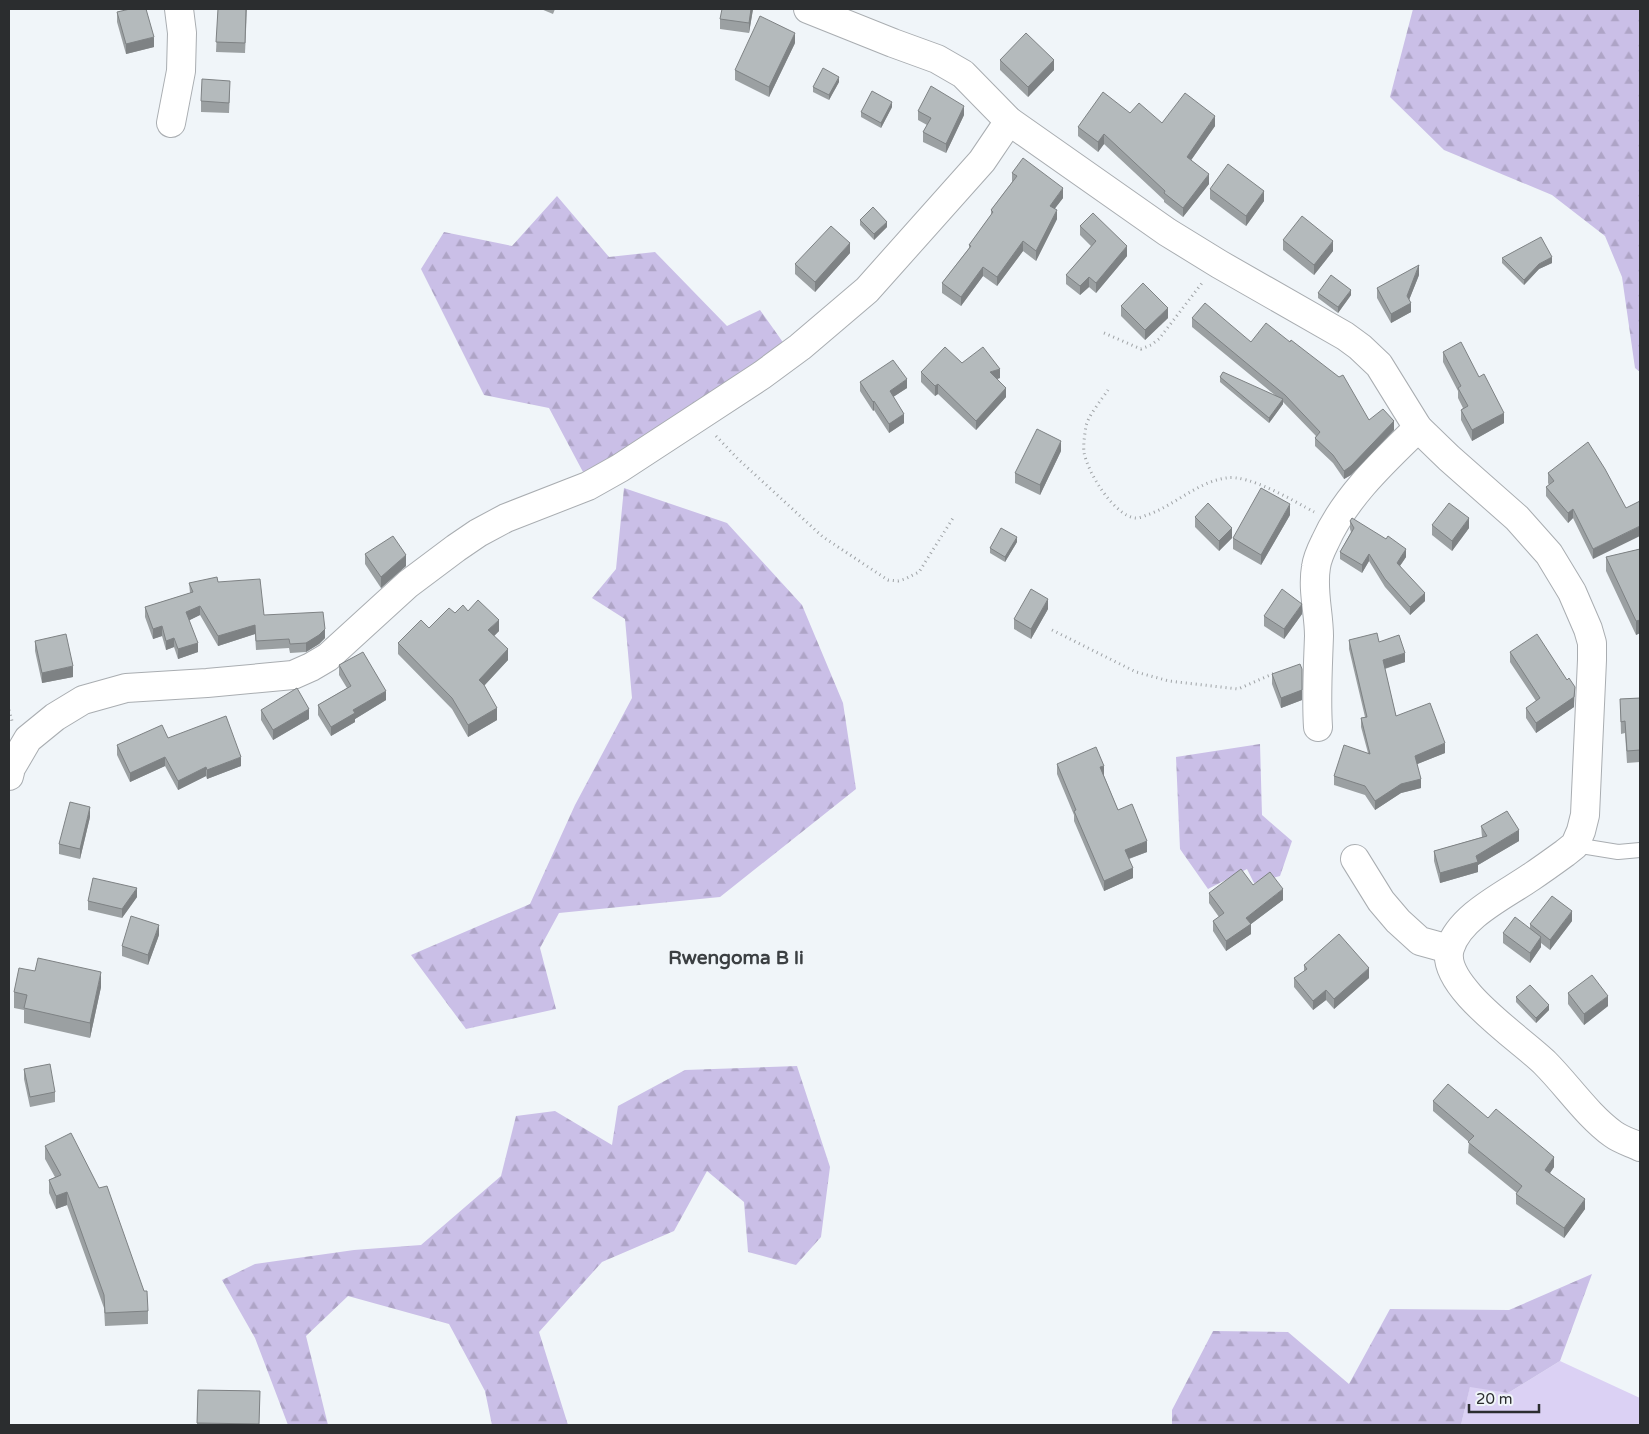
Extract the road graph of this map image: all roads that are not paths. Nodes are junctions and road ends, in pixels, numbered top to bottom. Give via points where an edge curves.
1 (179, 9) edge
2 (808, 9) edge
3 (1009, 122) junction
4 (171, 123) dead end
5 (1418, 428) junction
6 (1318, 727) dead end
7 (9, 776) edge
8 (1575, 845) junction
9 (1640, 850) edge
10 (1355, 860) dead end
11 (1449, 949) junction
12 (1640, 1147) edge

1 - 4 street via 181,71
2 - 3 street via 937,59 963,74
3 - 5 street via 1166,232 1346,336 1379,365
3 - 7 street via 982,161 867,290 800,347 698,417 588,486 506,518 478,533 408,584 328,657 311,667 293,675 126,688 83,700 28,739
5 - 6 street via 1361,486 1333,524 1319,556 1314,585 1319,634
5 - 8 street via 1518,518 1549,554 1572,592 1588,630 1592,660 1585,815
8 - 9 lane via 1618,852
8 - 11 street via 1475,915 1456,934
10 - 11 street via 1398,921 1420,941
11 - 12 street via 1453,970 1483,1011 1544,1062 1591,1114 1614,1134

